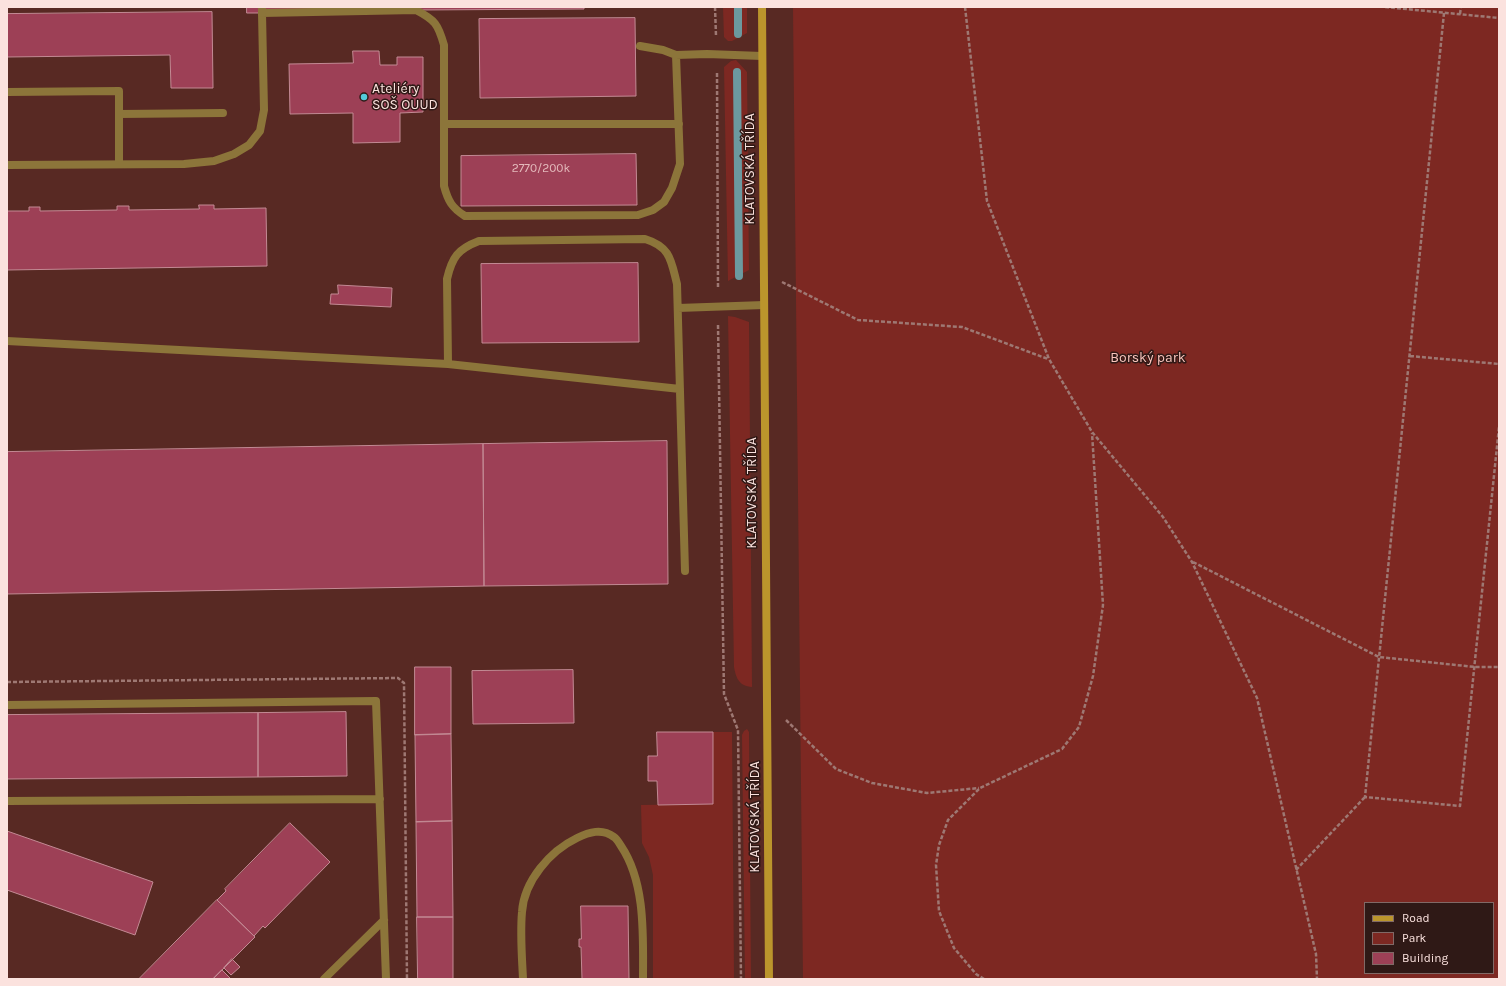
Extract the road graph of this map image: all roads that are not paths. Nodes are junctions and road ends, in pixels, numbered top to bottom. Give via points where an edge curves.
1 (762, 7) edge
2 (262, 10) edge
3 (640, 46) dead end
4 (676, 55) junction
5 (762, 56) junction
6 (7, 92) edge
7 (223, 113) dead end
8 (119, 114) junction
9 (444, 124) junction
10 (679, 124) junction
11 (119, 164) junction
12 (7, 165) edge
13 (764, 305) junction
14 (678, 308) junction
15 (7, 341) edge
16 (448, 364) junction
17 (680, 389) junction
18 (685, 571) dead end
19 (7, 705) edge
20 (380, 799) junction
21 (7, 801) edge
22 (384, 920) junction
23 (324, 979) edge
24 (386, 979) edge
25 (523, 979) edge
26 (643, 979) edge
27 (769, 979) edge

1 - 5 main road, KLATOVSKÁ TŘÍDA
2 - 9 lane via 416,10 432,19 440,30 444,45
2 - 11 lane via 264,110 260,131 250,145 214,161 184,164
3 - 4 lane
4 - 5 lane
4 - 10 lane
5 - 13 main road, KLATOVSKÁ TŘÍDA
6 - 8 lane via 119,91
7 - 8 lane
8 - 11 lane
9 - 10 lane
9 - 10 lane via 444,186 455,210 465,216 638,215 653,210 664,202 680,164
11 - 12 lane
13 - 14 lane
13 - 27 main road, KLATOVSKÁ TŘÍDA
14 - 16 lane via 678,284 671,262 666,251 657,243 645,239 479,241 465,246 456,255 450,267 447,279
14 - 17 lane
15 - 16 lane
16 - 17 lane
17 - 18 lane
19 - 20 lane via 376,701
20 - 21 lane
20 - 22 lane
22 - 23 lane
22 - 24 lane
25 - 26 lane via 522,912 524,898 535,876 552,854 571,840 590,832 602,832 615,837 626,854 636,881 643,921

